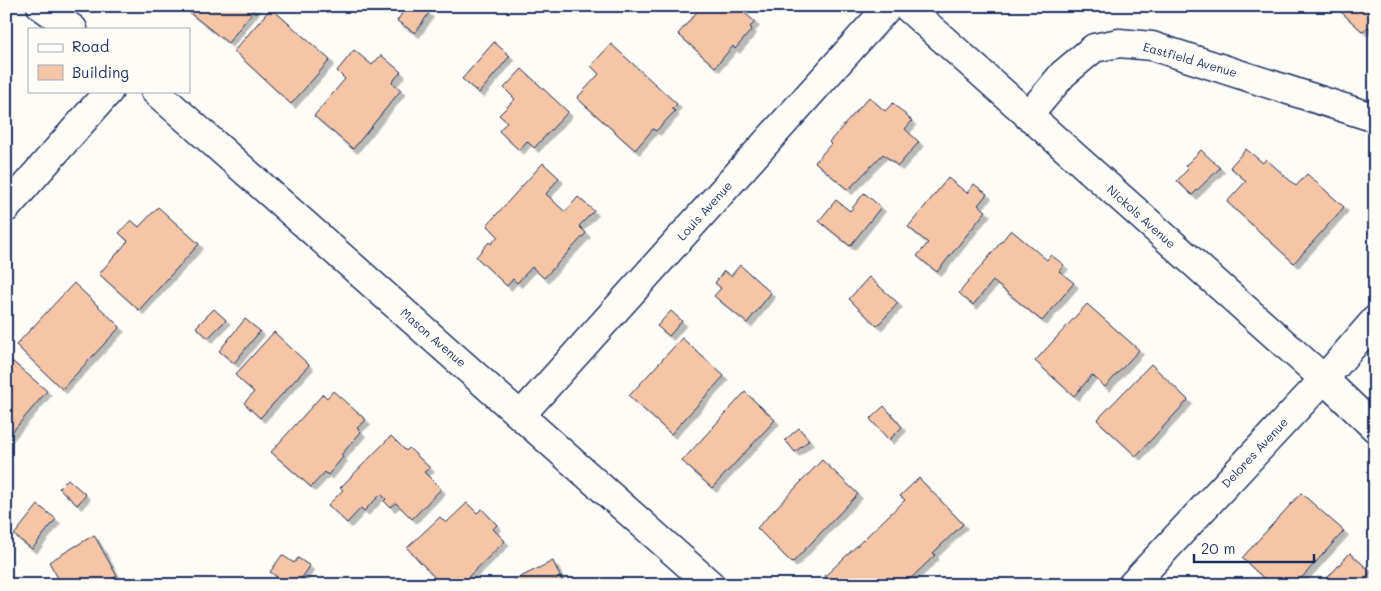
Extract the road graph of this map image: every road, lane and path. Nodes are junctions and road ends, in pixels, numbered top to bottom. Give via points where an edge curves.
1 (41, 6) edge
2 (889, 6) edge
3 (906, 6) edge
4 (72, 28) edge
5 (108, 92) edge
6 (156, 92) edge
7 (1028, 116) junction
8 (1375, 118) edge
9 (6, 208) edge
10 (1375, 320) edge
11 (1324, 379) junction
12 (521, 415) junction
13 (1375, 428) edge
14 (711, 585) edge
15 (1132, 585) edge

1 - 4 street
2 - 12 street, Louis Avenue
3 - 7 street, Nickols Avenue
5 - 9 street
6 - 12 street, Mason Avenue
7 - 8 street, Eastfield Avenue via 1063,74 1094,48 1119,42 1152,46
7 - 11 street, Nickols Avenue
10 - 11 street, Delores Avenue
11 - 13 street, Nickols Avenue
11 - 15 street, Delores Avenue
12 - 14 street, Mason Avenue

